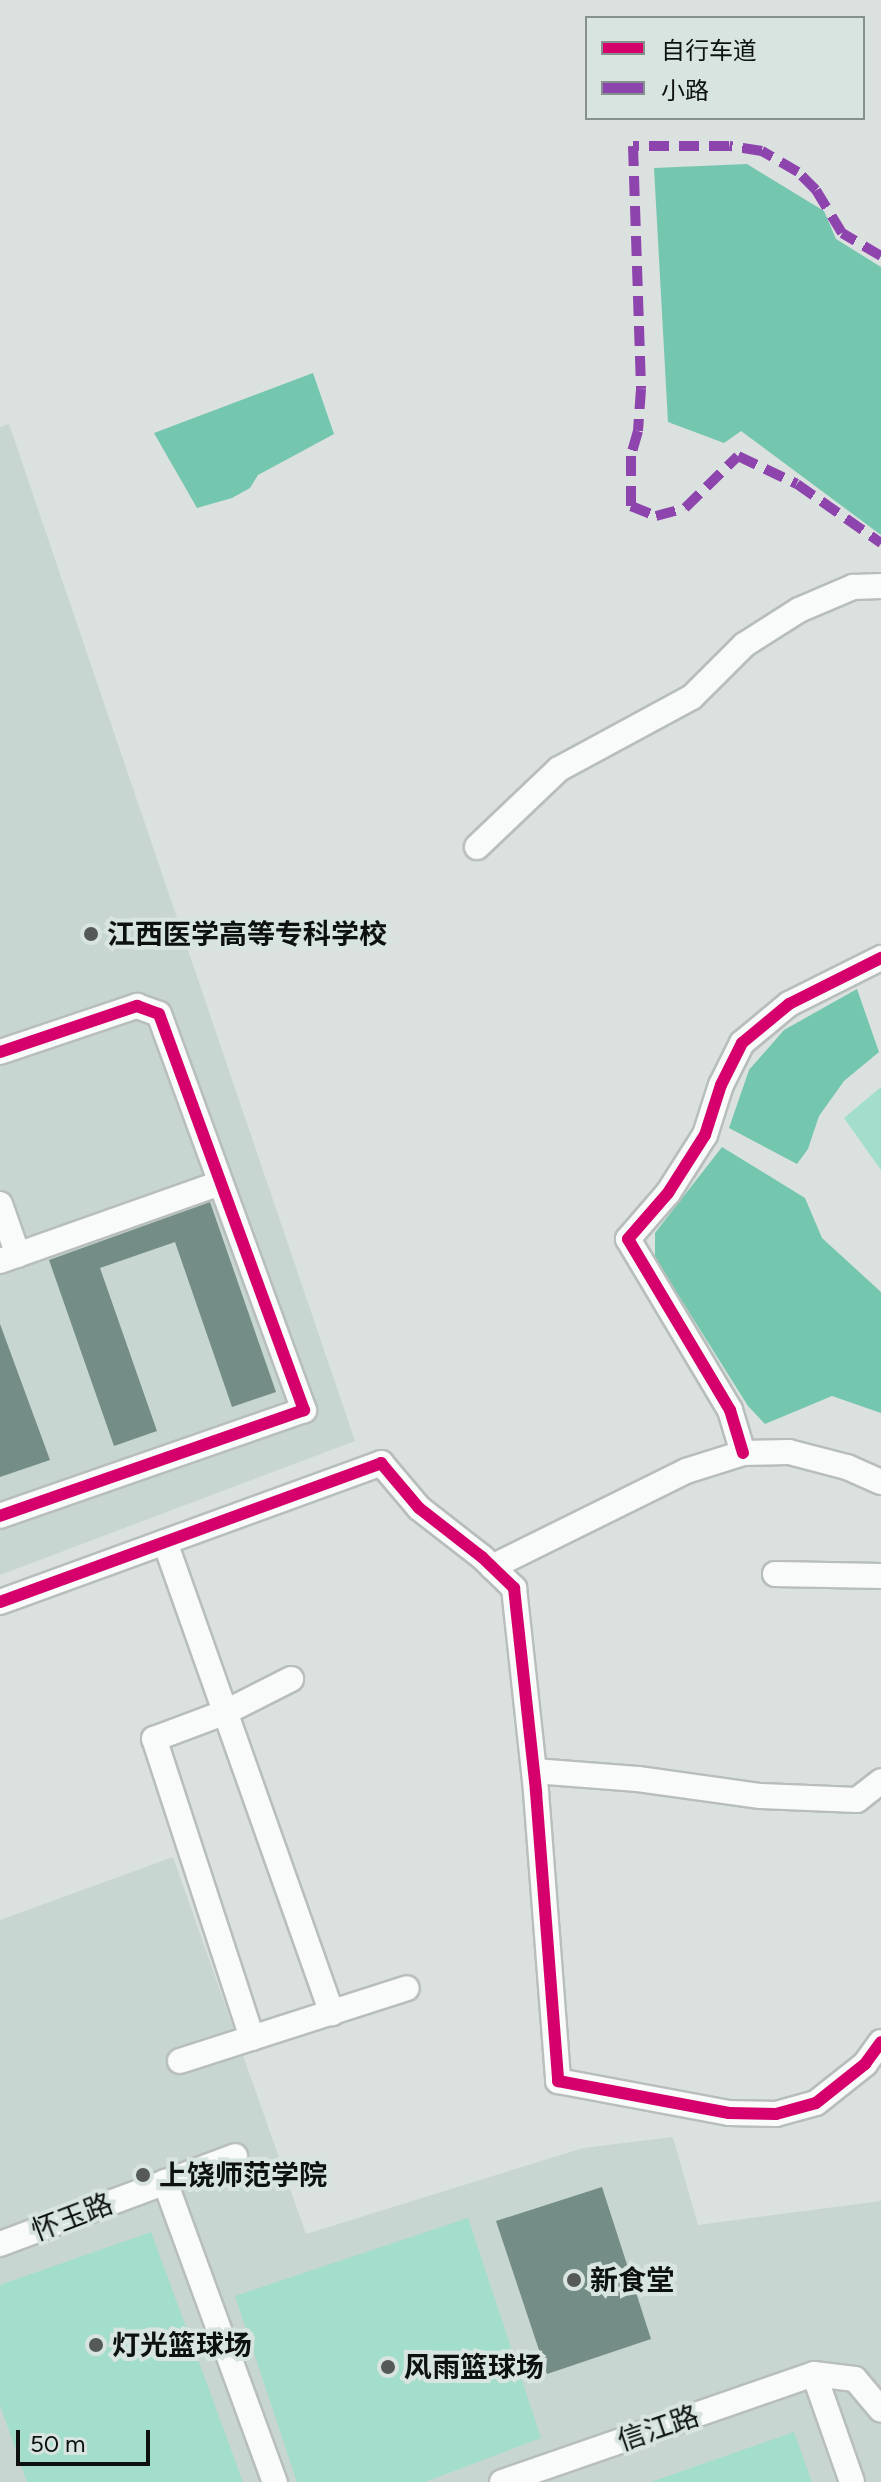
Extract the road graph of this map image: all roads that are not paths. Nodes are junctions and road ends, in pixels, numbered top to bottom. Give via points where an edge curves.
1 (881, 586) edge
2 (477, 847) dead end
3 (881, 958) edge
4 (0, 1052) edge
5 (220, 1183) junction
6 (0, 1204) edge
7 (9, 1258) edge
8 (743, 1453) junction
9 (881, 1482) edge
10 (0, 1516) edge
11 (165, 1542) junction
12 (492, 1567) junction
13 (775, 1574) dead end
14 (881, 1576) edge
15 (0, 1602) edge
16 (291, 1679) dead end
17 (226, 1712) junction
18 (534, 1771) junction
19 (881, 1781) edge
20 (407, 1988) dead end
21 (332, 2013) junction
22 (252, 2038) junction
23 (881, 2042) edge
24 (180, 2061) dead end
25 (235, 2156) dead end
26 (165, 2182) junction
27 (0, 2244) edge
28 (814, 2374) junction
29 (881, 2410) edge
30 (275, 2482) edge
31 (502, 2482) edge
32 (852, 2482) edge

1 - 2 street via 853,587 799,610 744,645 692,697 559,769
3 - 8 street via 789,1004 742,1043 705,1135 668,1193 628,1239 730,1410
4 - 5 street via 137,1006 159,1014
5 - 7 street
5 - 10 street via 304,1410
6 - 7 street
8 - 9 street via 789,1452
8 - 12 street via 686,1471
11 - 12 street via 381,1463 419,1508
11 - 15 street
11 - 17 street
12 - 18 street via 514,1588
13 - 14 street
16 - 17 street
17 - 21 street
17 - 22 street via 154,1739
18 - 19 street via 761,1796 857,1800
18 - 23 street via 558,2081 729,2113 776,2114 816,2103 865,2064
20 - 21 street
21 - 22 street
22 - 24 street
25 - 26 street, 怀玉路
26 - 27 street, 怀玉路
26 - 30 street
28 - 29 street via 855,2379
28 - 31 street, 信江路
28 - 32 street

